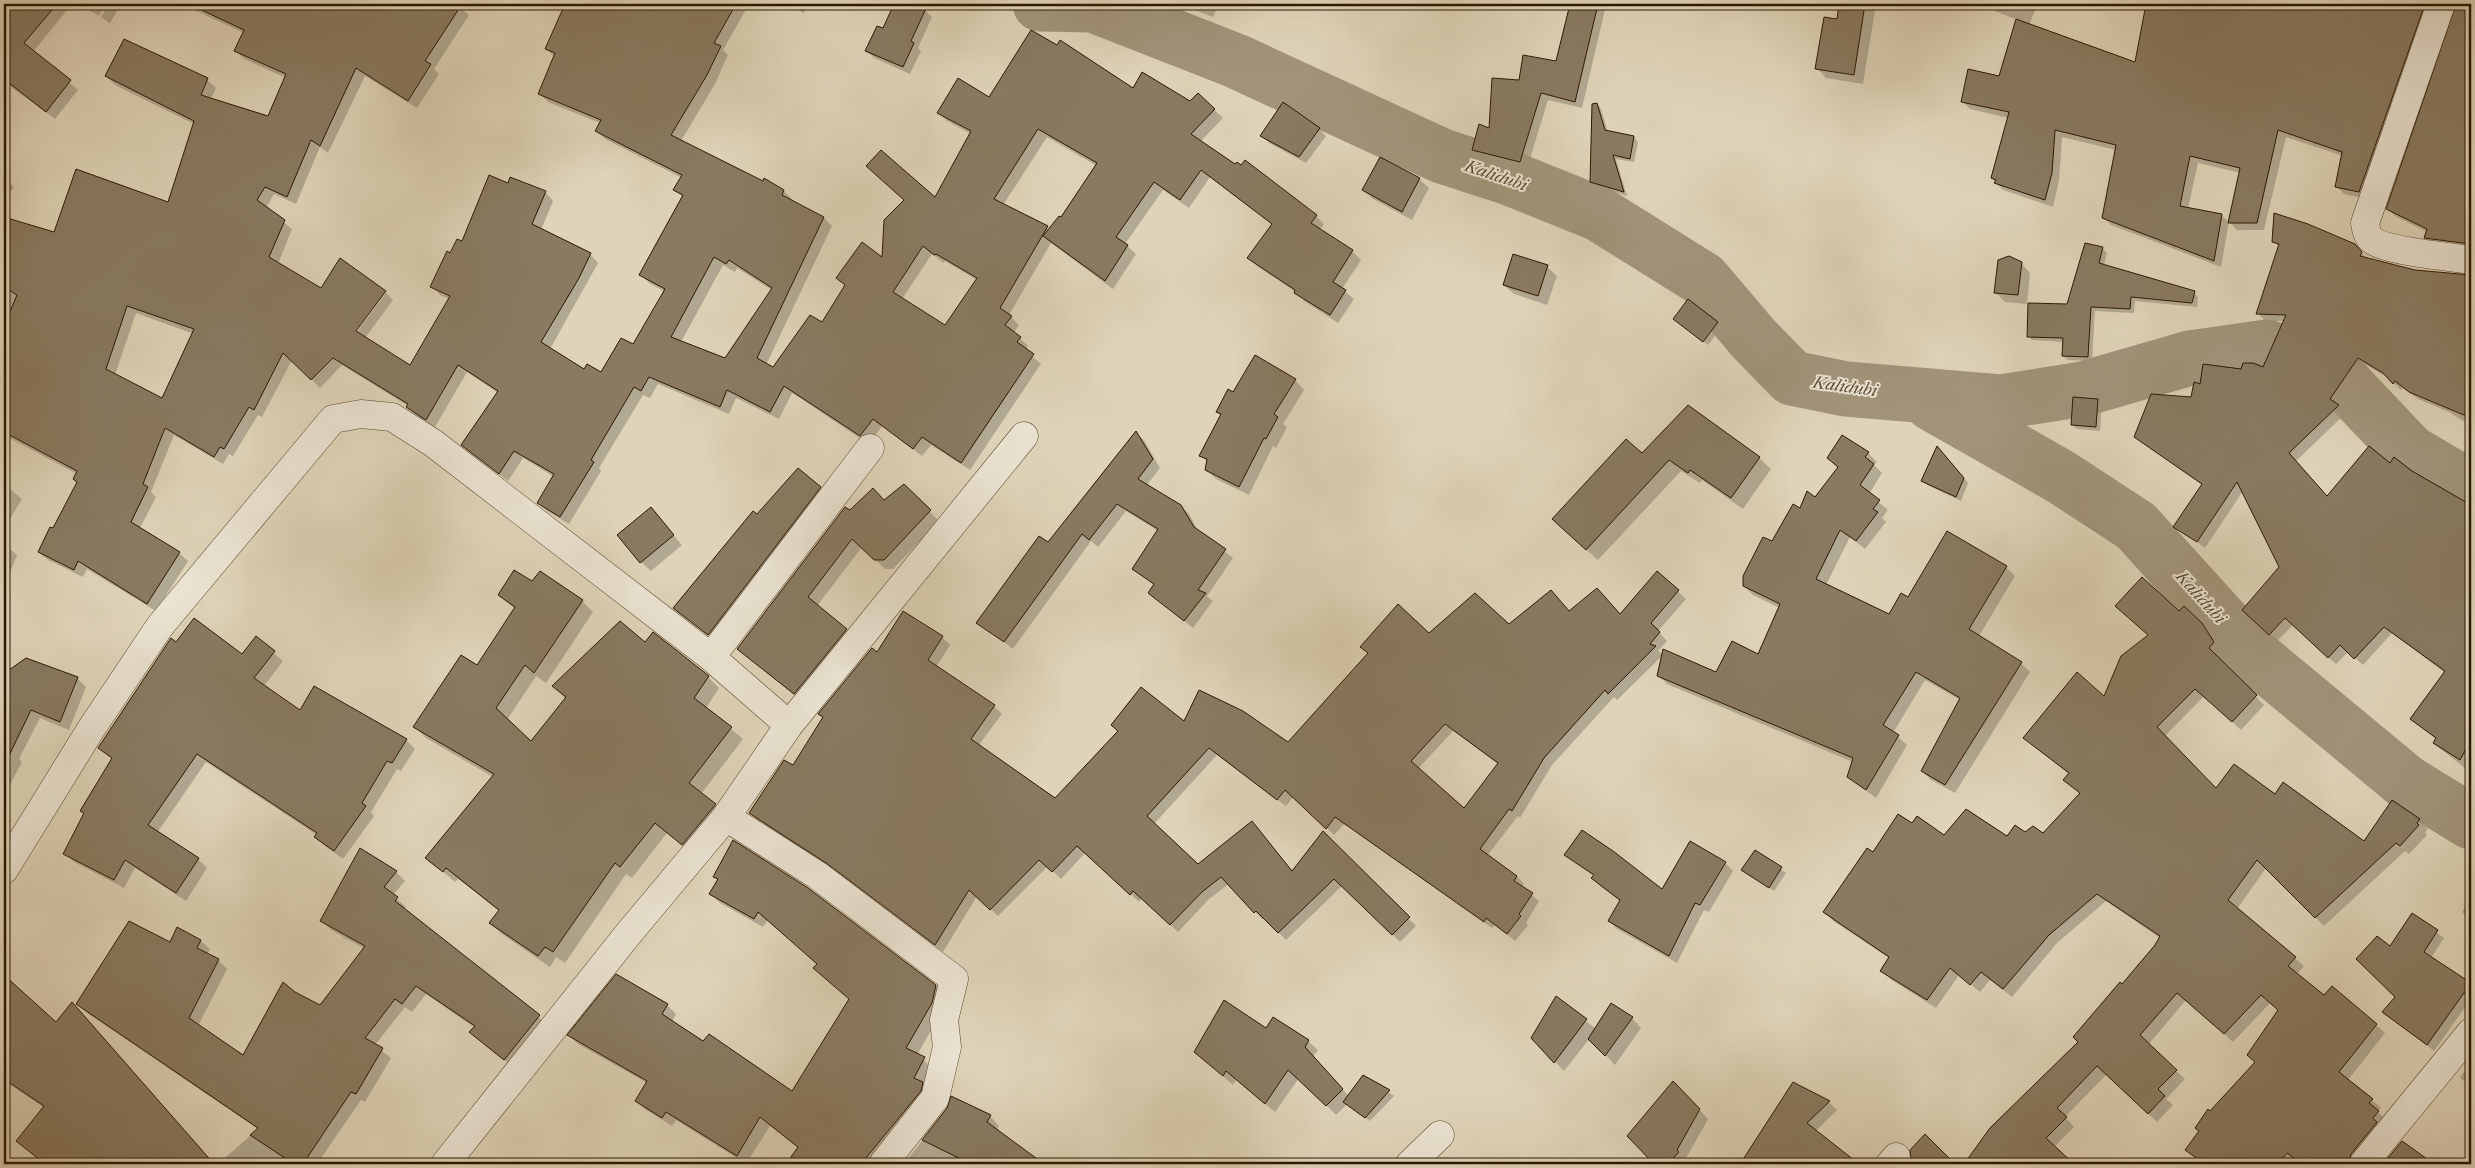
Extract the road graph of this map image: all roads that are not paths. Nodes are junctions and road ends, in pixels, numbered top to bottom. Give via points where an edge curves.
1 (2441, 4) edge
2 (2471, 260) edge
3 (1024, 436) dead end
4 (870, 448) dead end
5 (711, 657) junction
6 (789, 725) junction
7 (726, 817) junction
8 (4, 870) edge
9 (2471, 1032) edge
10 (1440, 1135) dead end
11 (446, 1164) edge
12 (883, 1164) edge
13 (1410, 1164) edge
14 (2363, 1164) edge

1 - 2 street via 2365,223 2372,241 2397,249
3 - 6 street
4 - 5 street
5 - 6 street
5 - 8 street via 433,443 392,417 360,414 333,419 160,626 91,729
6 - 7 street
7 - 11 street via 629,933
7 - 12 street via 817,875 954,979 944,1020 947,1047 935,1098
9 - 14 street
10 - 13 street

